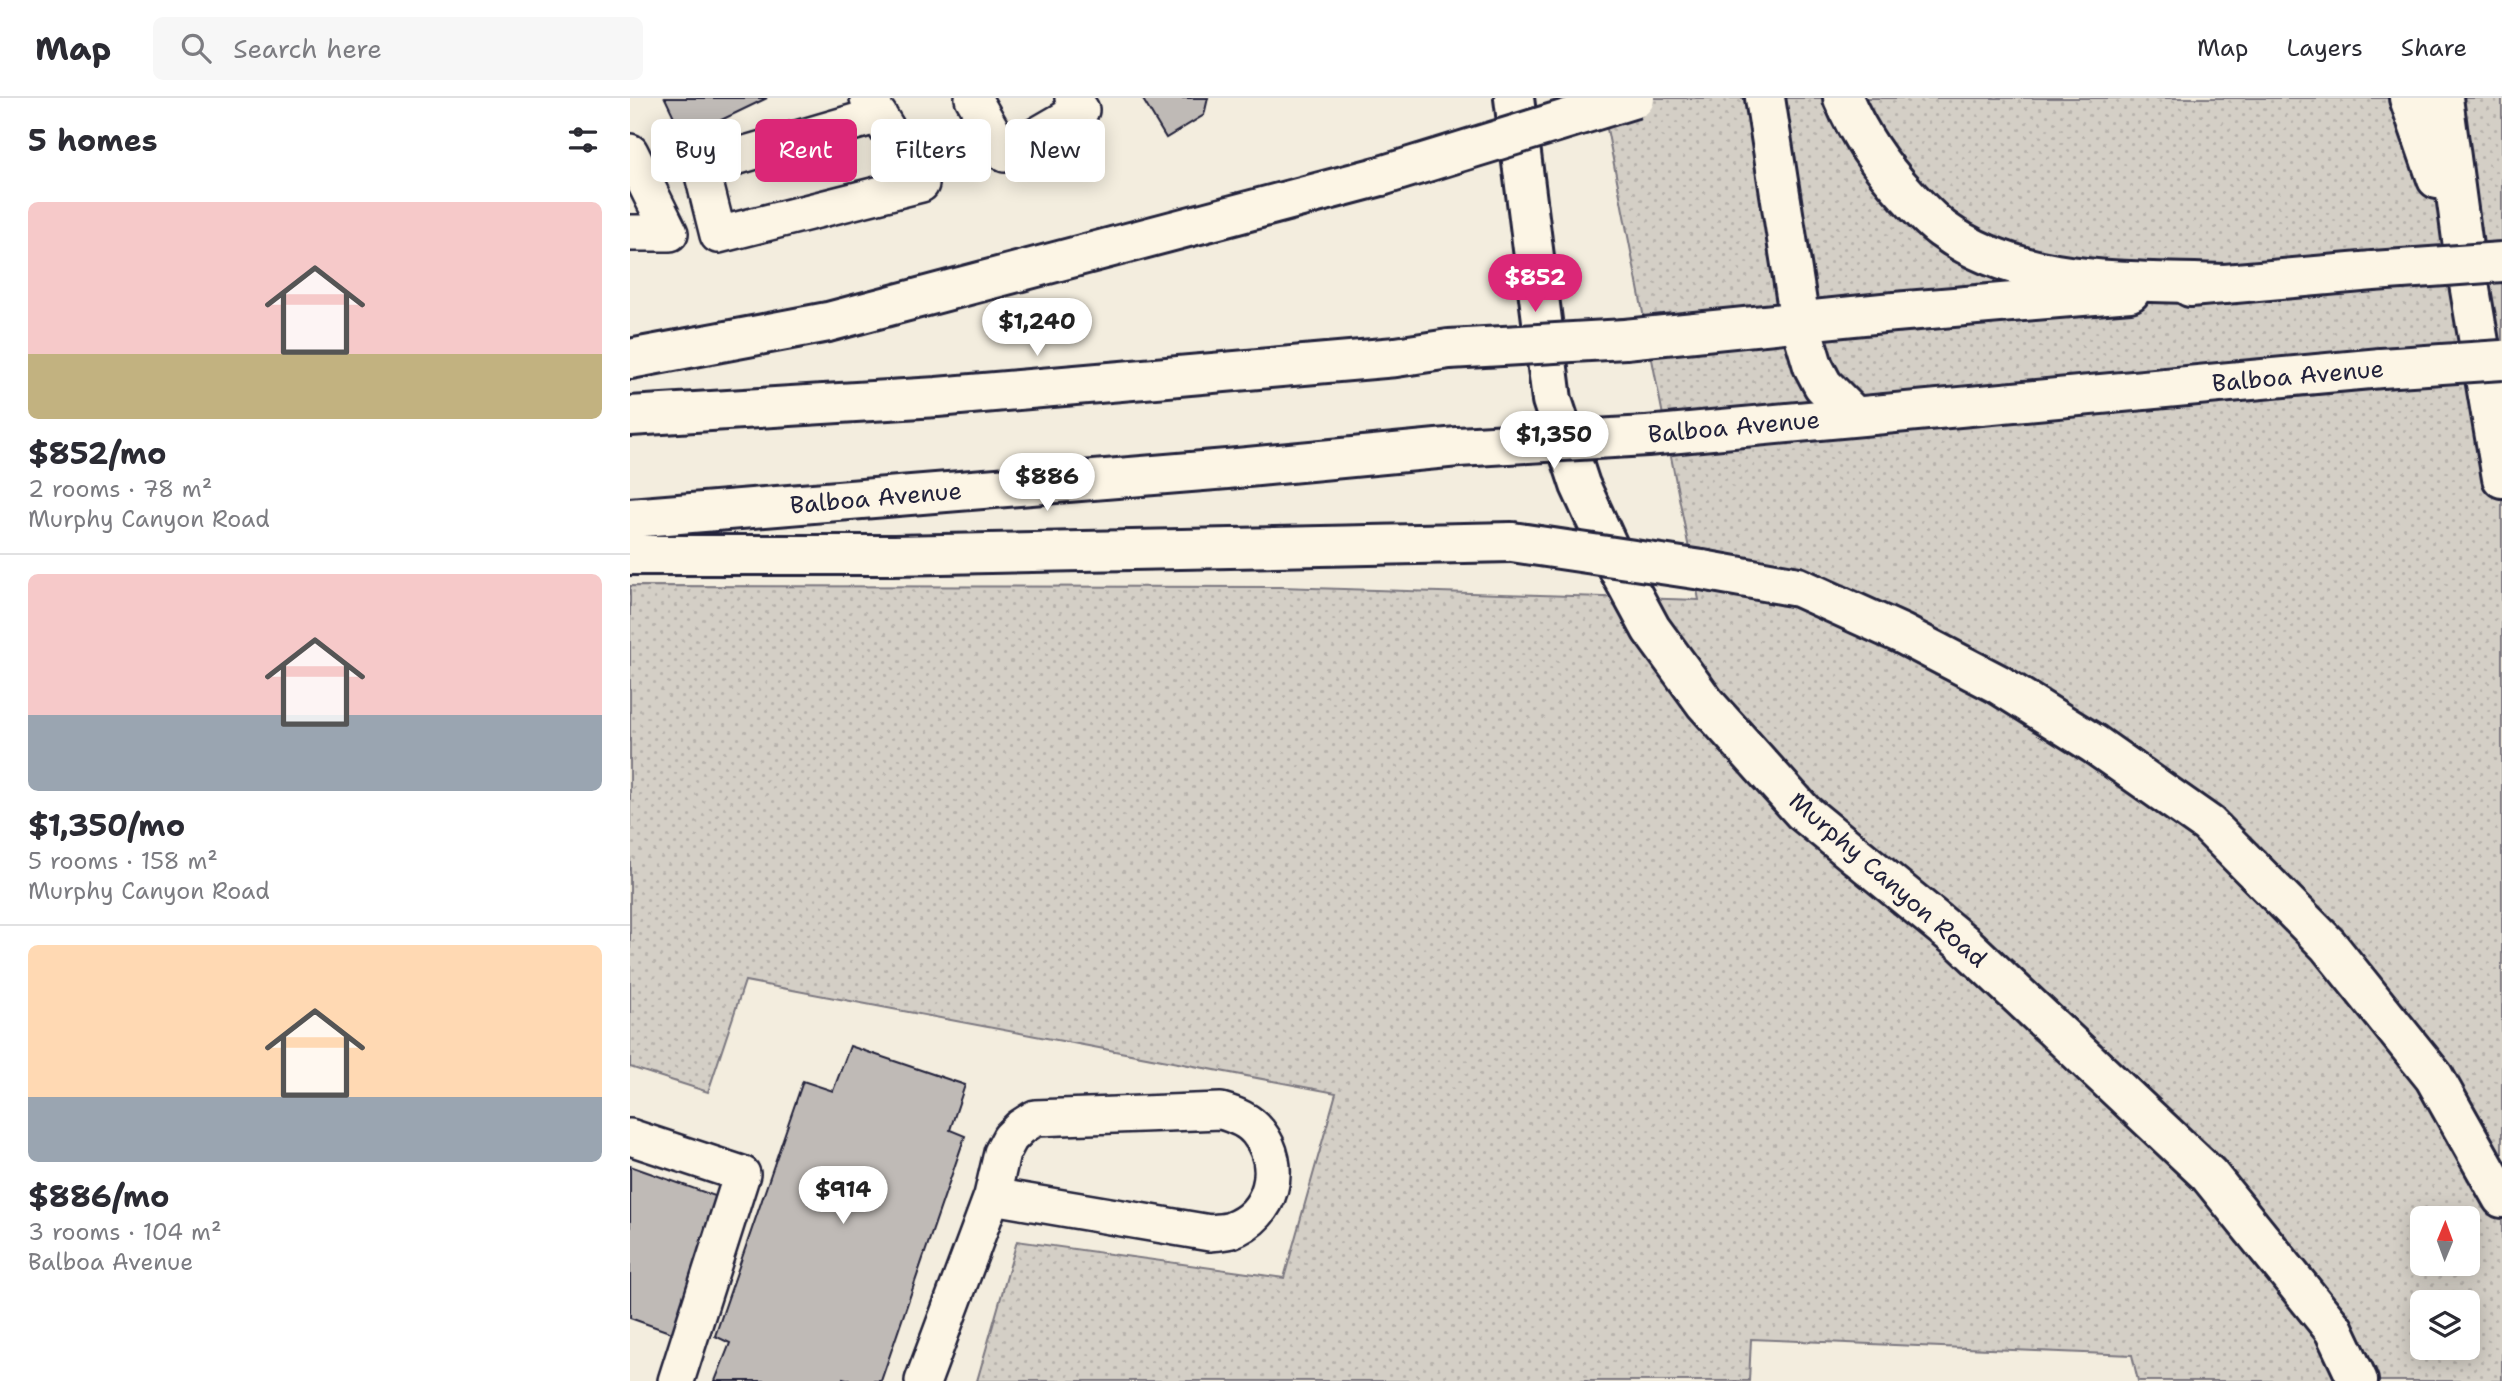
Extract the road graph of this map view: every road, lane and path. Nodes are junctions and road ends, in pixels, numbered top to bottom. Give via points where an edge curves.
1 (973, 98) edge
2 (1073, 98) edge
3 (1514, 98) edge
4 (1635, 98) edge
5 (1765, 98) edge
6 (1843, 98) edge
7 (2409, 98) edge
8 (2443, 98) edge
9 (873, 107) edge
10 (630, 152) edge
11 (630, 233) edge
12 (2464, 254) junction
13 (2502, 262) edge
14 (2225, 284) junction
15 (1800, 322) junction
16 (630, 359) edge
17 (2502, 360) edge
18 (1853, 415) junction
19 (630, 416) edge
20 (2502, 478) edge
21 (630, 518) edge
22 (630, 555) edge
23 (630, 1137) edge
24 (992, 1196) junction
25 (2502, 1198) edge
26 (676, 1381) edge
27 (923, 1381) edge
28 (2358, 1381) edge

1 - 2 lane via 1005,154 1081,110
3 - 28 main road, Murphy Canyon Road via 1552,400 1580,485 1651,629 1705,703 1803,812 1964,943 2209,1175 2334,1330
4 - 16 main road, bridge via 1381,176 828,322
5 - 15 main road
6 - 14 main road via 1864,141 1891,177 1940,228 1964,244 2018,266 2074,278
7 - 12 main road
8 - 12 main road
9 - 9 lane via 921,184 718,235 701,167
10 - 11 lane via 670,233
12 - 20 main road
13 - 14 main road, bridge
14 - 15 main road
15 - 18 main road via 1823,385
15 - 19 main road, bridge via 937,397
17 - 18 main road, Balboa Avenue, bridge
18 - 21 main road, Balboa Avenue, bridge via 1647,436 1458,447
22 - 25 main road, bridge via 894,555 1512,542 1798,587 1997,684 2094,744 2208,824 2328,945 2434,1077
23 - 26 lane via 742,1174
24 - 24 lane via 1210,1233 1249,1221 1263,1206 1273,1167 1257,1130 1241,1117 1222,1111 1035,1118 1010,1139
24 - 27 lane

